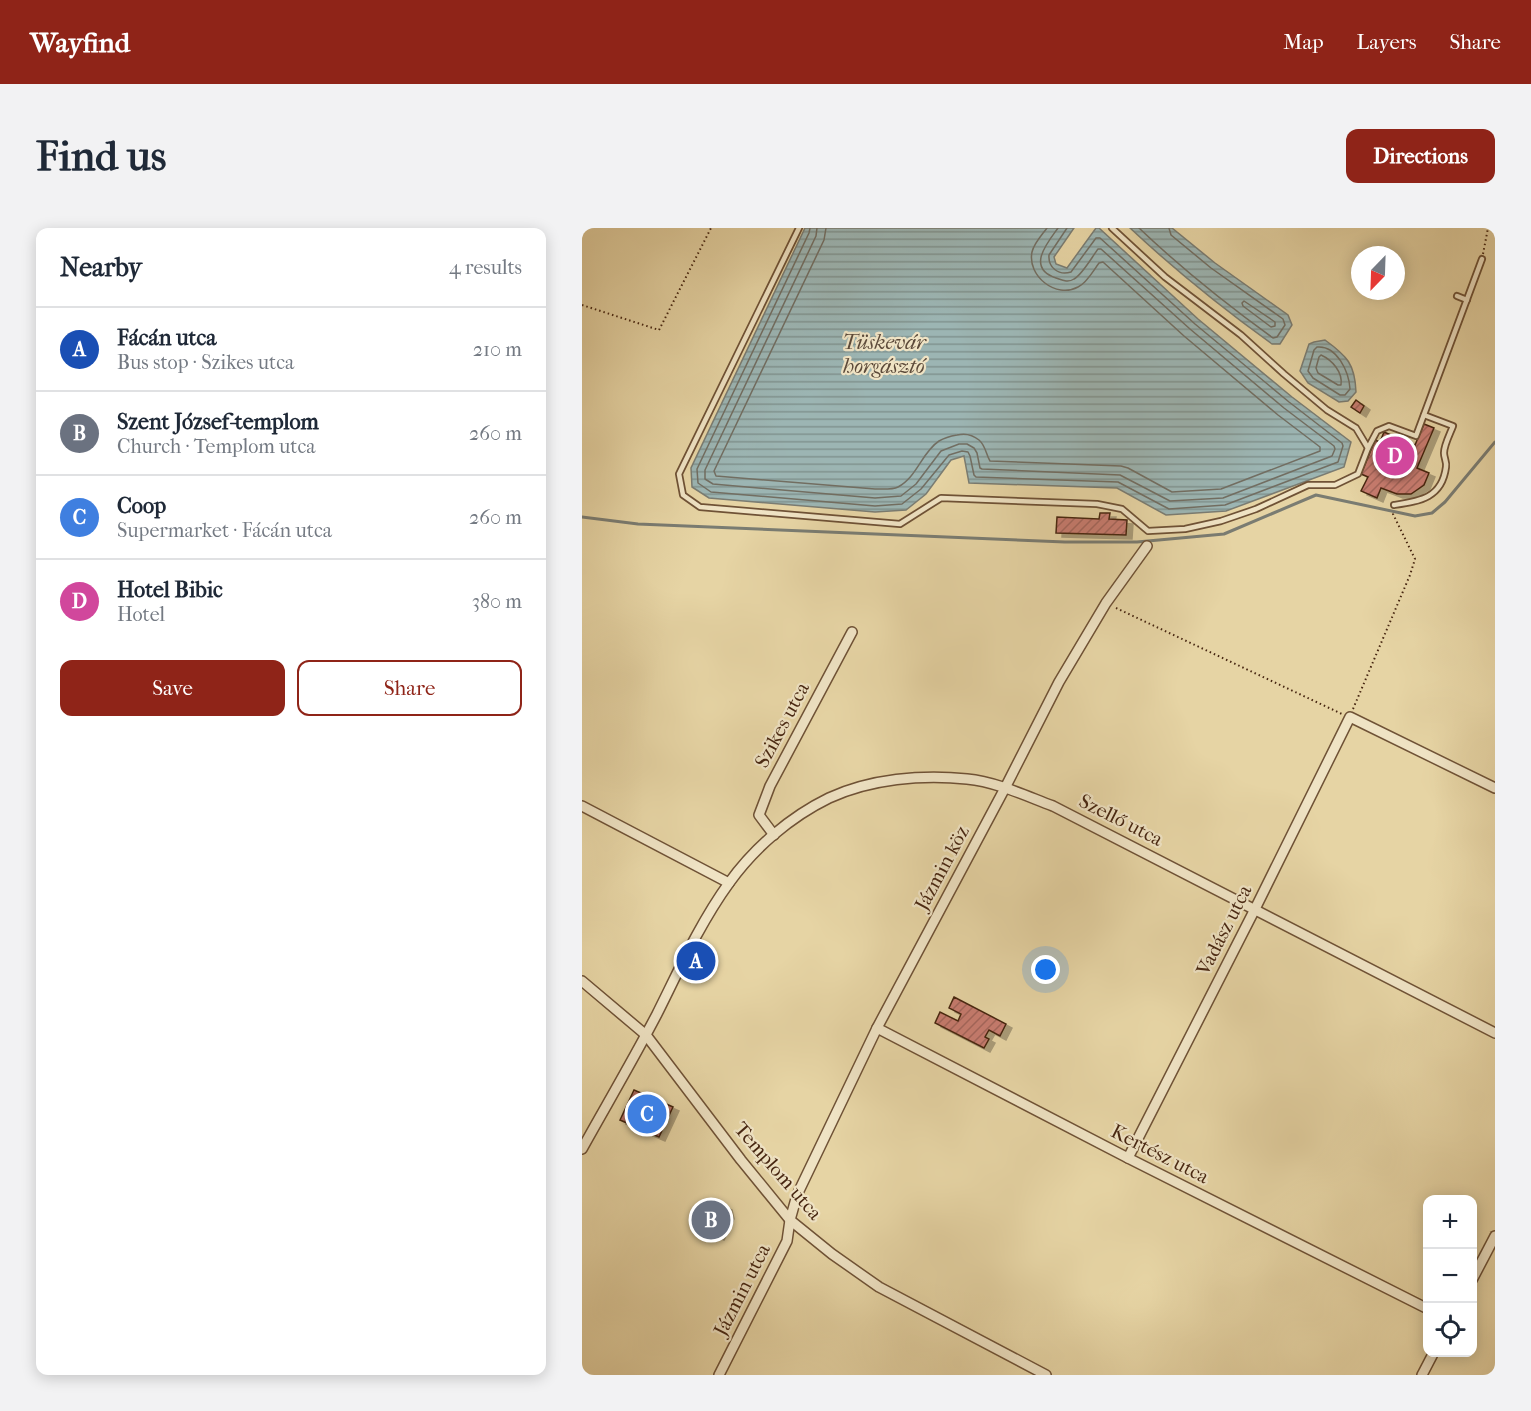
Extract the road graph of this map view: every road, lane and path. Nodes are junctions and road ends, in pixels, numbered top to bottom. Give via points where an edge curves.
1 (711, 228) edge
2 (799, 228) edge
3 (1112, 228) edge
4 (1488, 228) edge
5 (1482, 259) joint
6 (1456, 296) dead end
7 (1467, 300) junction
8 (582, 305) edge
9 (1424, 415) junction
10 (1368, 448) junction
11 (1394, 505) dead end
12 (1393, 514) dead end
13 (1148, 531) junction
14 (1147, 546) joint
15 (1106, 603) junction
16 (852, 632) dead end
17 (1350, 717) junction
18 (1005, 788) junction
19 (1495, 788) edge
20 (582, 806) edge
21 (774, 835) junction
22 (729, 883) junction
23 (1255, 909) junction
24 (582, 981) edge
25 (877, 1028) junction
26 (1495, 1033) edge
27 (645, 1035) junction
28 (582, 1149) edge
29 (1128, 1158) junction
30 (790, 1220) junction
31 (1495, 1236) edge
32 (1477, 1272) edge
33 (1423, 1306) edge
34 (1432, 1357) edge
35 (719, 1375) edge
36 (1046, 1375) edge
37 (1422, 1375) edge

1 - 8 path via 659,330
2 - 13 lane via 679,474 683,495 700,507 900,524 940,498 1097,504 1122,509
3 - 10 lane via 1165,277 1327,410 1356,428
4 - 5 path
5 - 7 lane
6 - 7 lane
7 - 9 lane
9 - 10 lane via 1416,436 1389,426 1377,431
9 - 11 lane via 1454,426 1443,451 1447,465 1430,497
10 - 13 lane via 1358,474 1335,485 1308,485 1221,521 1185,529
12 - 17 path via 1415,559
13 - 14 lane
14 - 15 street, Jázmin köz
15 - 17 path
15 - 18 street, Jázmin köz via 1059,682
16 - 21 street, Szikes utca via 766,796 759,815
17 - 19 street
17 - 23 street, Vadász utca
18 - 21 street, Szellő utca via 969,779 888,781 829,798
18 - 23 street, Szellő utca via 1053,806
18 - 25 street, Jázmin köz
20 - 22 street
21 - 22 street, Szellő utca
22 - 27 street
23 - 26 street, Szellő utca
23 - 29 street, Vadász utca
24 - 27 street, Templom utca
25 - 29 street, Kertész utca
25 - 30 street, Jázmin köz via 797,1196
27 - 28 street
27 - 30 street, Templom utca
29 - 33 street, Kertész utca
30 - 35 street, Jázmin utca via 787,1241
30 - 36 street, Templom utca via 879,1287
31 - 32 street
34 - 37 street

